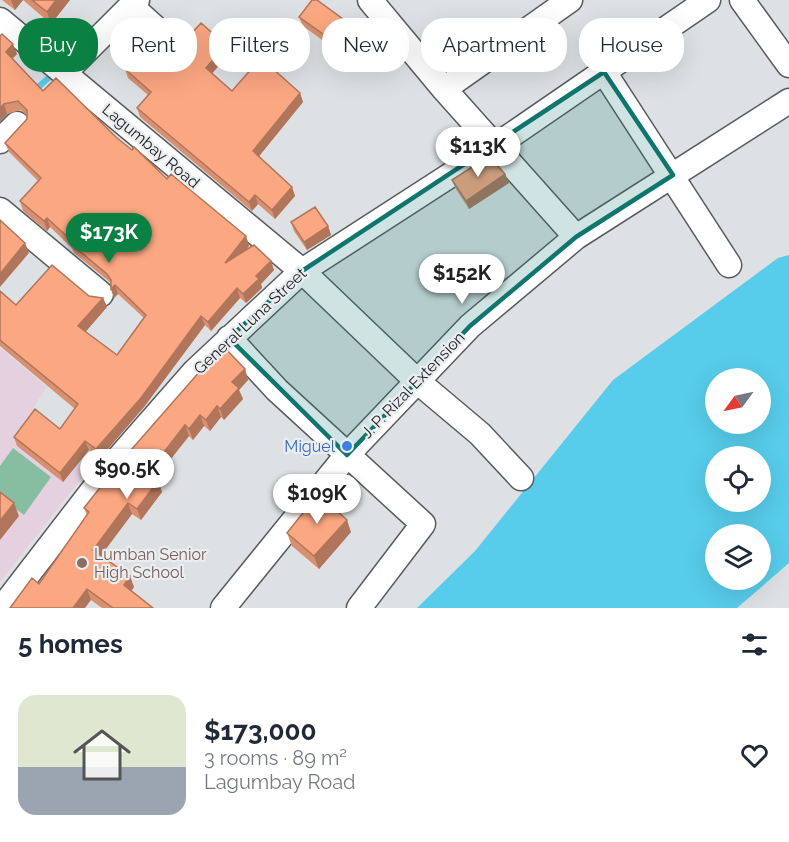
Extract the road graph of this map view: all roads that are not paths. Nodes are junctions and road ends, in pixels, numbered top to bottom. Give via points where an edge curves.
1 (370, 0) edge
2 (570, 0) edge
3 (708, 0) edge
4 (742, 0) edge
5 (134, 3) edge
6 (149, 18) edge
7 (682, 18) edge
8 (0, 20) edge
9 (18, 35) edge
10 (98, 38) edge
11 (789, 65) edge
12 (62, 72) edge
13 (604, 72) joint
14 (444, 89) junction
15 (789, 101) edge
16 (497, 146) junction
17 (673, 175) junction
18 (0, 210) edge
19 (576, 237) junction
20 (729, 265) dead end
21 (302, 271) junction
22 (101, 294) dead end
23 (229, 338) junction
24 (417, 381) junction
25 (347, 455) junction
26 (521, 478) dead end
27 (2, 608) edge
28 (223, 608) edge
29 (359, 608) edge

1 - 14 street
2 - 14 street
3 - 7 street, General Luna Street
4 - 11 street
5 - 6 street
5 - 10 street
8 - 9 street, Lagumbay Road
12 - 21 street, Lagumbay Road
13 - 16 street, General Luna Street
13 - 17 street
14 - 16 street
15 - 17 street, J. P. Rizal Extension
16 - 19 street
16 - 21 street, General Luna Street
17 - 19 street, J. P. Rizal Extension
17 - 20 street
18 - 22 street
19 - 24 street, J. P. Rizal Extension via 470,326
21 - 23 street, General Luna Street
21 - 24 street, Lagumbay Road
23 - 25 street via 277,390
23 - 27 street, General Luna Street via 110,468
24 - 25 street, J. P. Rizal Extension
24 - 26 street, Lagumbay Road via 480,434
25 - 28 street, J. P. Rizal Extension
25 - 29 street via 423,524

